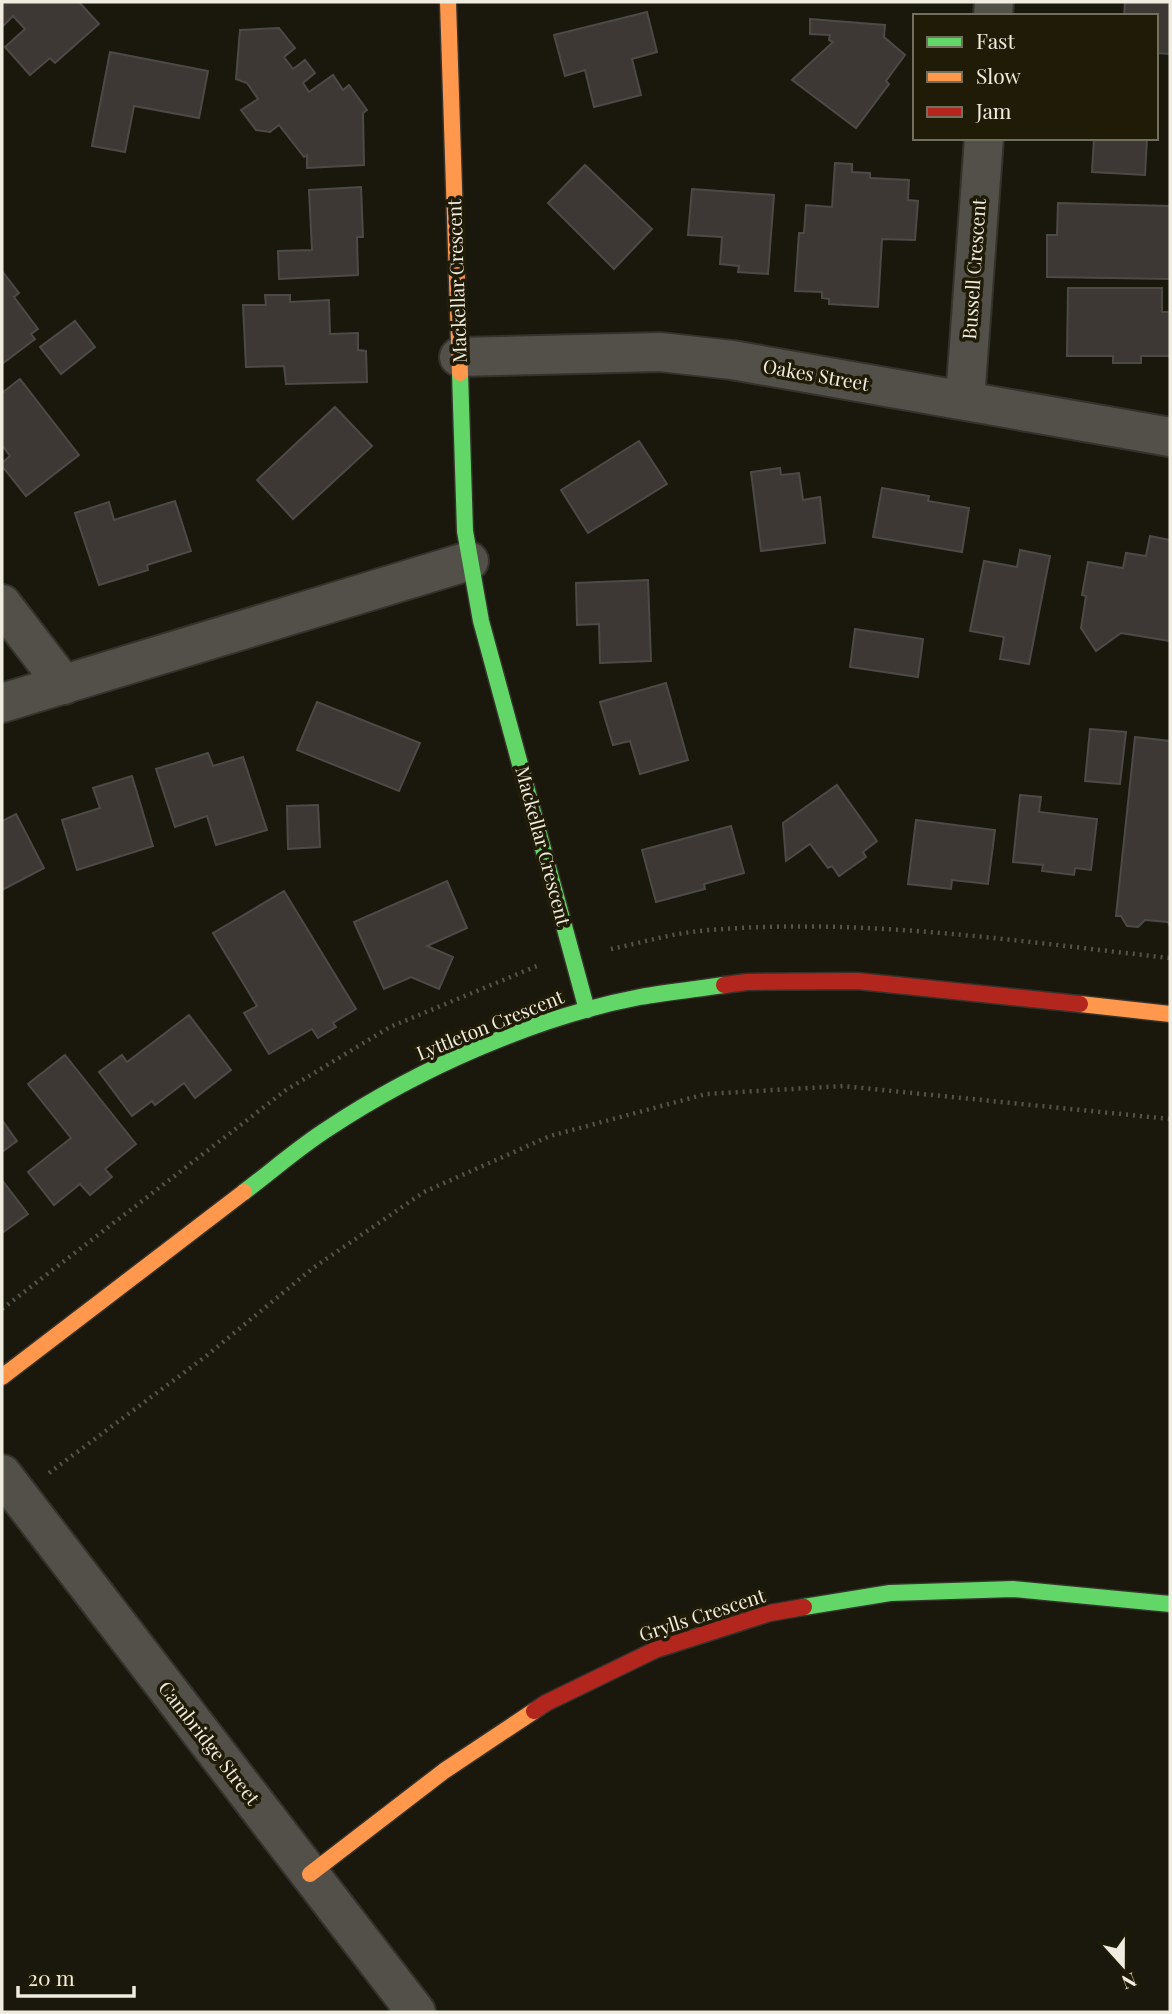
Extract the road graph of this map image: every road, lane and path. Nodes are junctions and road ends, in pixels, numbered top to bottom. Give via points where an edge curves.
1 (447, 2) edge
2 (984, 140) edge
3 (459, 358) junction
4 (965, 400) junction
5 (1170, 437) edge
6 (469, 561) junction
7 (2, 604) edge
8 (64, 685) junction
9 (2, 703) edge
10 (572, 955) junction
11 (542, 957) dead end
12 (1170, 958) edge
13 (587, 1010) junction
14 (1170, 1014) edge
15 (1170, 1119) edge
16 (2, 1309) edge
17 (2, 1377) edge
18 (10, 1485) edge
19 (1170, 1604) edge
20 (310, 1874) junction
21 (416, 2012) edge

1 - 3 street, Mackellar Crescent
2 - 4 street, Bussell Crescent
3 - 4 street, Oakes Street via 660,352
3 - 6 street, Mackellar Crescent
4 - 5 street, Oakes Street
6 - 8 street
6 - 10 street, Mackellar Crescent via 481,621
7 - 8 street
8 - 9 street
10 - 12 path via 696,931 771,926 928,930
10 - 13 street, Mackellar Crescent
11 - 16 path via 539,965 390,1027 286,1090
13 - 14 street, Lyttleton Crescent via 639,997 747,982 857,981
13 - 17 street, Lyttleton Crescent via 427,1071 328,1128
15 - 18 path via 843,1086 706,1094 550,1136 424,1192 313,1268 205,1357
18 - 20 street, Cambridge Street
19 - 20 street, Grylls Crescent via 1013,1589 890,1593 770,1613 655,1650 546,1703 444,1771
20 - 21 street, Cambridge Street

